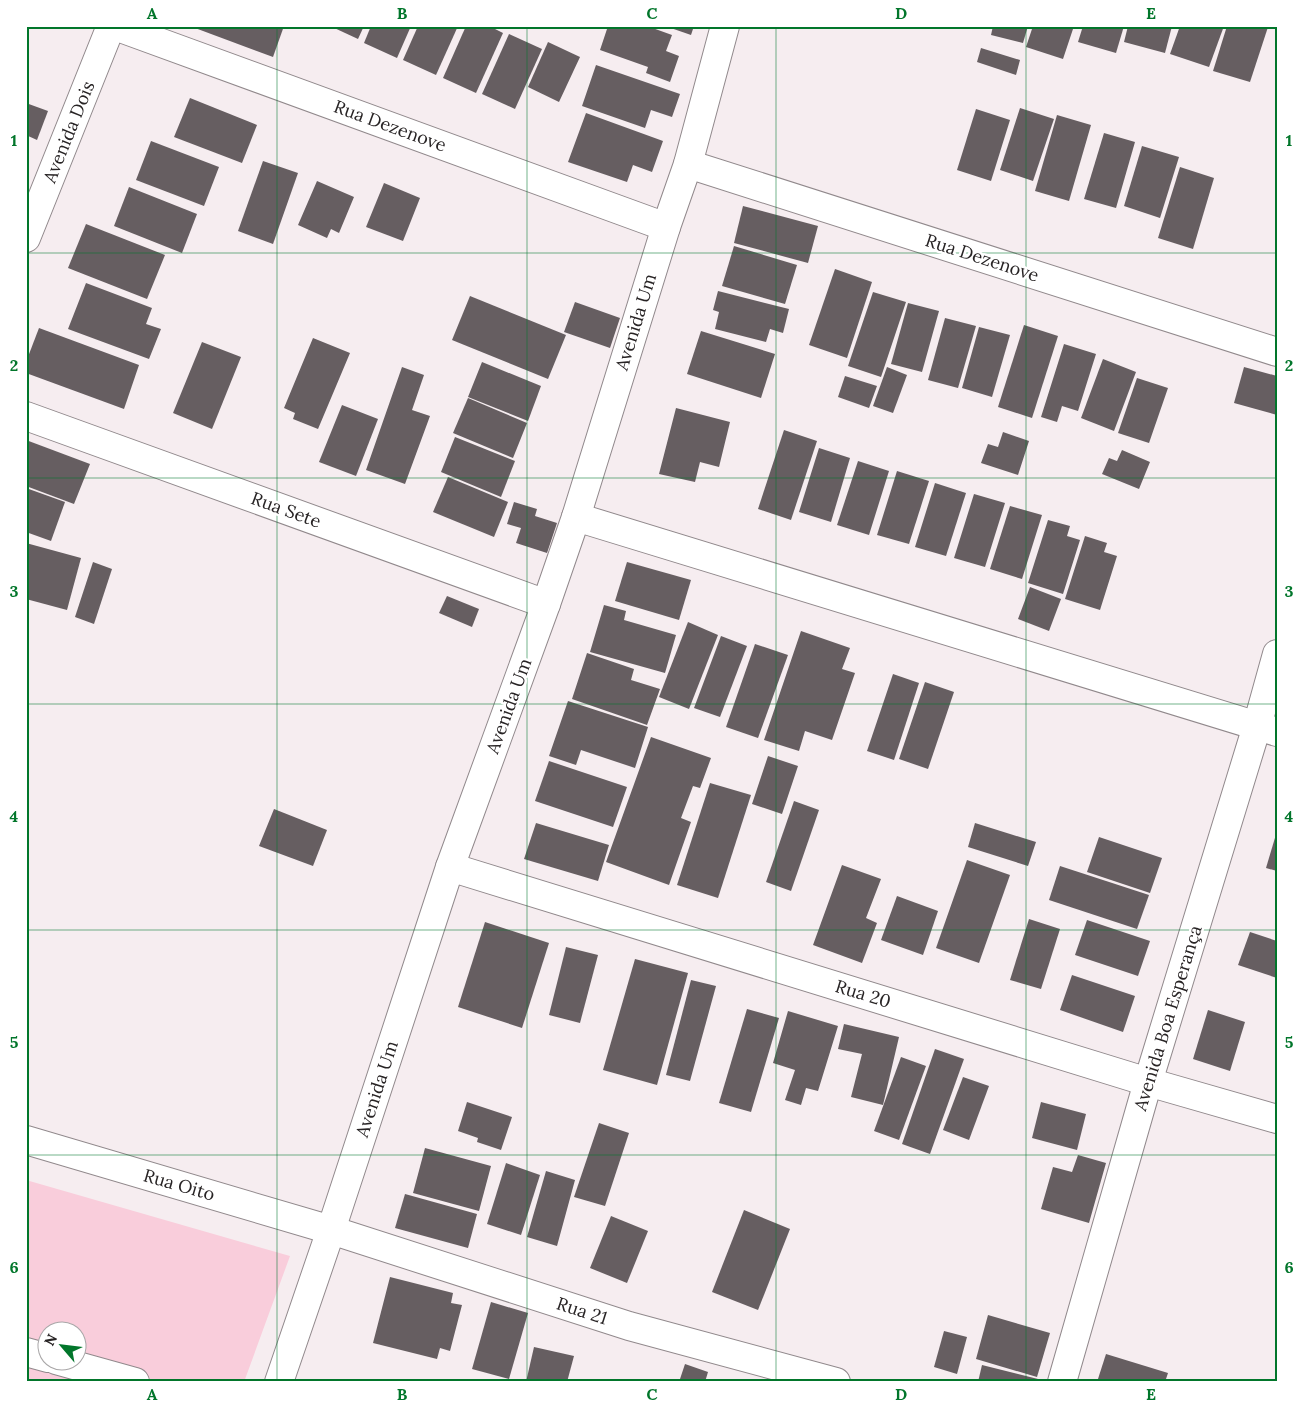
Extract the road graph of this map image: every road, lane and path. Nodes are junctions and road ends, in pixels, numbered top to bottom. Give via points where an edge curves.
1 (113, 26) edge
2 (725, 26) edge
3 (688, 164) junction
4 (666, 226) junction
5 (26, 238) edge
6 (1277, 352) edge
7 (26, 416) edge
8 (576, 517) junction
9 (546, 604) junction
10 (1277, 654) edge
11 (1267, 729) edge
12 (450, 867) junction
13 (1148, 1082) junction
14 (1277, 1119) edge
15 (26, 1140) edge
16 (331, 1230) junction
17 (88, 1369) edge
18 (134, 1382) edge
19 (279, 1382) edge
20 (836, 1382) edge
21 (1062, 1382) edge

1 - 4 street, Rua Dezenove
1 - 5 street, Avenida Dois
2 - 3 street, Avenida Um
3 - 4 street, Avenida Um
3 - 6 street, Rua Dezenove
4 - 8 street, Avenida Um
7 - 9 street, Rua Sete
8 - 9 street, Avenida Um
8 - 11 street
9 - 12 street, Avenida Um
10 - 11 street, Avenida Boa Esperança
11 - 13 street, Avenida Boa Esperança
12 - 13 street, Rua 20
12 - 16 street, Avenida Um
13 - 14 street, Rua 20
13 - 21 street, Avenida Boa Esperança
15 - 16 street, Rua Oito
16 - 19 street, Avenida Um
16 - 20 street, Rua 21 via 629,1326
17 - 18 street

